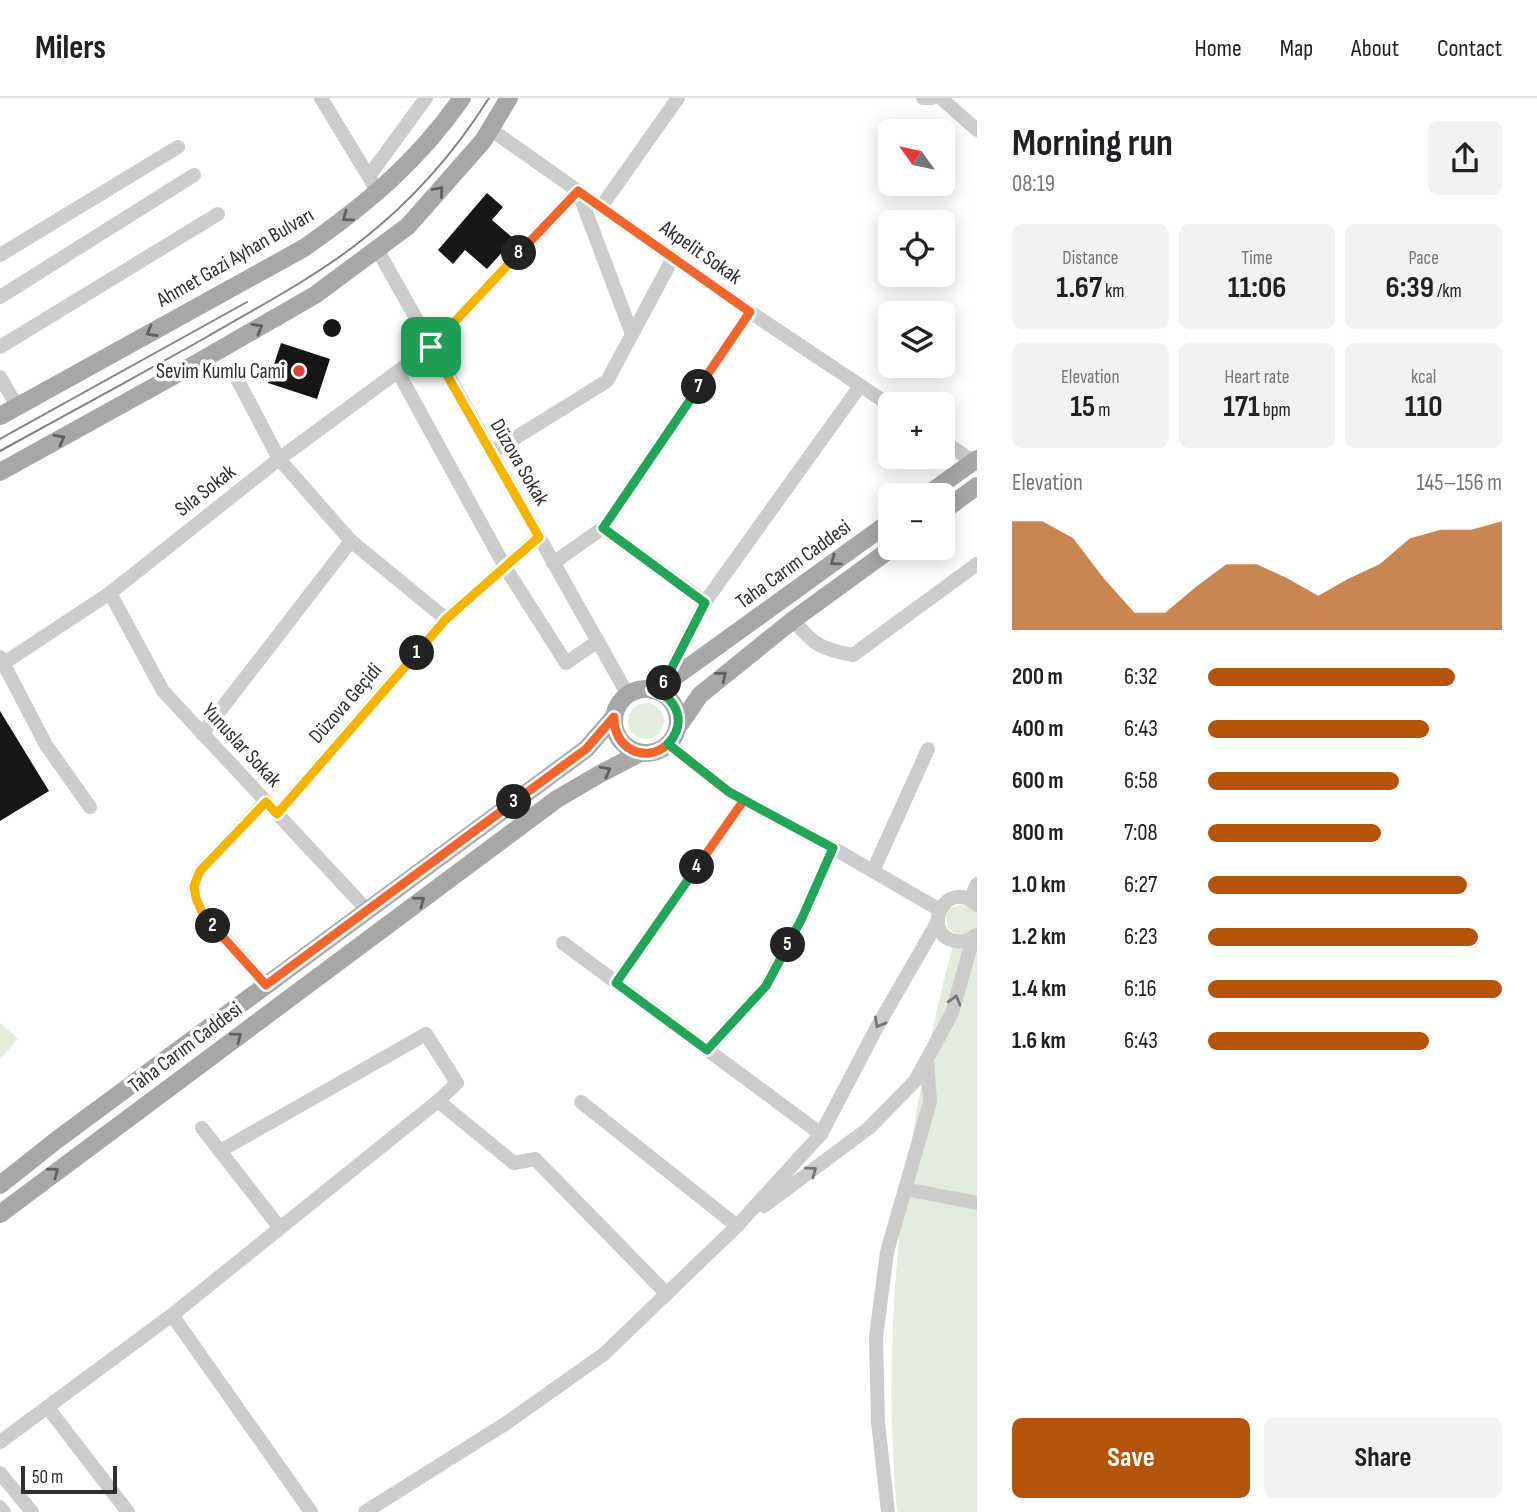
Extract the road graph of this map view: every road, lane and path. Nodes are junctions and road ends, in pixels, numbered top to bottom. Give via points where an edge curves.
1 (321, 98) edge
2 (426, 98) edge
3 (461, 98) edge
4 (509, 98) edge
5 (678, 98) edge
6 (923, 98) edge
7 (932, 98) edge
8 (941, 98) edge
9 (491, 129) junction
10 (977, 130) edge
11 (178, 146) dead end
12 (194, 175) dead end
13 (369, 177) junction
14 (578, 191) junction
15 (379, 192) junction
16 (601, 206) junction
17 (218, 214) dead end
18 (377, 249) junction
19 (0, 255) edge
20 (673, 258) junction
21 (0, 297) edge
22 (750, 312) junction
23 (632, 334) junction
24 (431, 347) junction
25 (0, 348) edge
26 (233, 371) dead end
27 (398, 372) junction
28 (1, 380) edge
29 (860, 386) junction
30 (878, 398) edge
31 (17, 406) junction
32 (0, 416) edge
33 (955, 448) edge
34 (491, 453) junction
35 (279, 459) junction
36 (975, 460) edge
37 (0, 472) edge
38 (943, 483) edge
39 (977, 486) edge
40 (955, 502) edge
41 (603, 528) junction
42 (878, 531) edge
43 (539, 537) junction
44 (351, 541) junction
45 (878, 558) edge
46 (554, 563) junction
47 (977, 564) edge
48 (505, 567) junction
49 (110, 593) junction
50 (705, 603) junction
51 (446, 619) junction
52 (793, 620) junction
53 (598, 641) junction
54 (2, 660) edge
55 (658, 686) junction
56 (628, 695) junction
57 (614, 717) junction
58 (678, 727) junction
59 (202, 734) junction
60 (668, 744) junction
61 (928, 749) dead end
62 (640, 753) junction
63 (744, 800) junction
64 (266, 802) junction
65 (90, 807) dead end
66 (277, 814) junction
67 (833, 848) junction
68 (873, 871) junction
69 (977, 884) edge
70 (973, 902) edge
71 (367, 910) junction
72 (939, 915) junction
73 (975, 936) edge
74 (563, 943) dead end
75 (616, 983) junction
76 (266, 985) junction
77 (707, 1050) junction
78 (927, 1060) junction
79 (438, 1101) junction
80 (581, 1102) dead end
81 (202, 1128) dead end
82 (821, 1134) junction
83 (220, 1151) junction
84 (0, 1185) edge
85 (905, 1189) junction
86 (977, 1203) edge
87 (0, 1214) edge
88 (737, 1226) junction
89 (281, 1228) junction
90 (667, 1294) junction
91 (172, 1315) junction
92 (48, 1408) junction
93 (0, 1442) edge
94 (0, 1473) edge
95 (0, 1507) edge
96 (4, 1512) edge
97 (32, 1512) edge
98 (128, 1512) edge
99 (311, 1512) edge
100 (365, 1512) edge
101 (888, 1512) edge

1 - 13 street
2 - 13 street
3 - 15 main road, Ahmet Gazi Ayhan Bulvarı via 428,142
4 - 9 main road
5 - 16 street
6 - 7 street
8 - 10 street
9 - 14 street, Akpelit Sokak
18 -> 9 main road via 408,226
11 - 19 street
12 - 21 street
13 - 15 street
14 - 16 street, Akpelit Sokak
14 - 23 street
14 - 24 street, Sıla Sokak
15 -> 31 main road, Ahmet Gazi Ayhan Bulvarı via 304,248
16 - 20 street, Akpelit Sokak
17 - 25 street
18 - 24 street, Düzova Sokak
37 -> 18 main road via 315,295
20 - 22 street, Akpelit Sokak
20 - 23 street
22 - 29 street, Akpelit Sokak
22 - 41 street
23 - 34 street via 607,381
24 - 27 street, Sıla Sokak
24 - 34 street, Düzova Sokak
26 - 35 street
27 - 35 street, Sıla Sokak
27 - 48 street
28 - 31 street
29 - 30 street, Akpelit Sokak
29 - 50 street
31 - 32 main road, Ahmet Gazi Ayhan Bulvarı
33 - 36 street
34 - 43 street, Düzova Sokak
35 - 44 street
35 - 49 street, Sıla Sokak
36 - 38 main road
39 - 40 main road
41 - 46 street
41 - 50 street
42 -> 55 main road, Taha Carım Caddesi
43 - 46 street, Düzova Sokak
43 - 48 street, Düzova Geçidi
44 - 51 street
44 - 59 street
45 - 52 main road
46 - 53 street, Düzova Sokak
47 - 52 street via 853,655 819,644
48 - 51 street, Düzova Geçidi
48 - 53 street via 566,663
49 - 54 street, Sıla Sokak
49 - 59 street, Yunuslar Sokak via 163,691
50 - 55 street
51 - 66 street, Düzova Geçidi
58 -> 52 main road via 700,695
53 - 56 street, Düzova Sokak
54 - 65 street via 46,745
55 - 56 main road
55 - 58 main road via 676,710
56 - 57 main road
57 - 62 main road via 620,740
57 - 71 main road, Taha Carım Caddesi via 586,749
58 - 60 main road
59 - 64 street, Yunuslar Sokak
60 - 62 main road via 657,752
60 - 63 street
61 - 68 street
87 -> 62 main road, Taha Carım Caddesi via 546,808
63 - 67 street
63 - 75 street
64 - 66 street, Yunuslar Sokak
64 - 76 street via 200,871 194,886 202,912
66 - 71 street, Yunuslar Sokak
67 - 68 street
67 - 77 street via 766,986
68 - 72 street
69 - 70 street
70 - 72 street via 953,898
71 - 76 main road, Taha Carım Caddesi
72 - 73 street via 942,932 950,939 962,942
72 -> 82 street
78 -> 73 street via 952,1013
74 - 75 street
75 - 77 street
76 - 84 main road, Taha Carım Caddesi
77 - 82 street
78 - 85 street via 930,1102
88 -> 78 street via 869,1128 915,1081
79 - 83 street via 457,1083 426,1034
79 - 89 street
79 - 90 street via 514,1163 535,1159
80 - 88 street
81 - 83 street
82 - 88 street
83 - 89 street
85 - 86 street
85 - 101 street via 887,1252 876,1337 878,1422
88 - 90 street
89 - 91 street
90 - 100 street via 604,1354 505,1424
91 - 92 street
91 - 99 street
92 - 93 street
92 - 98 street
94 - 97 street
95 - 96 street

